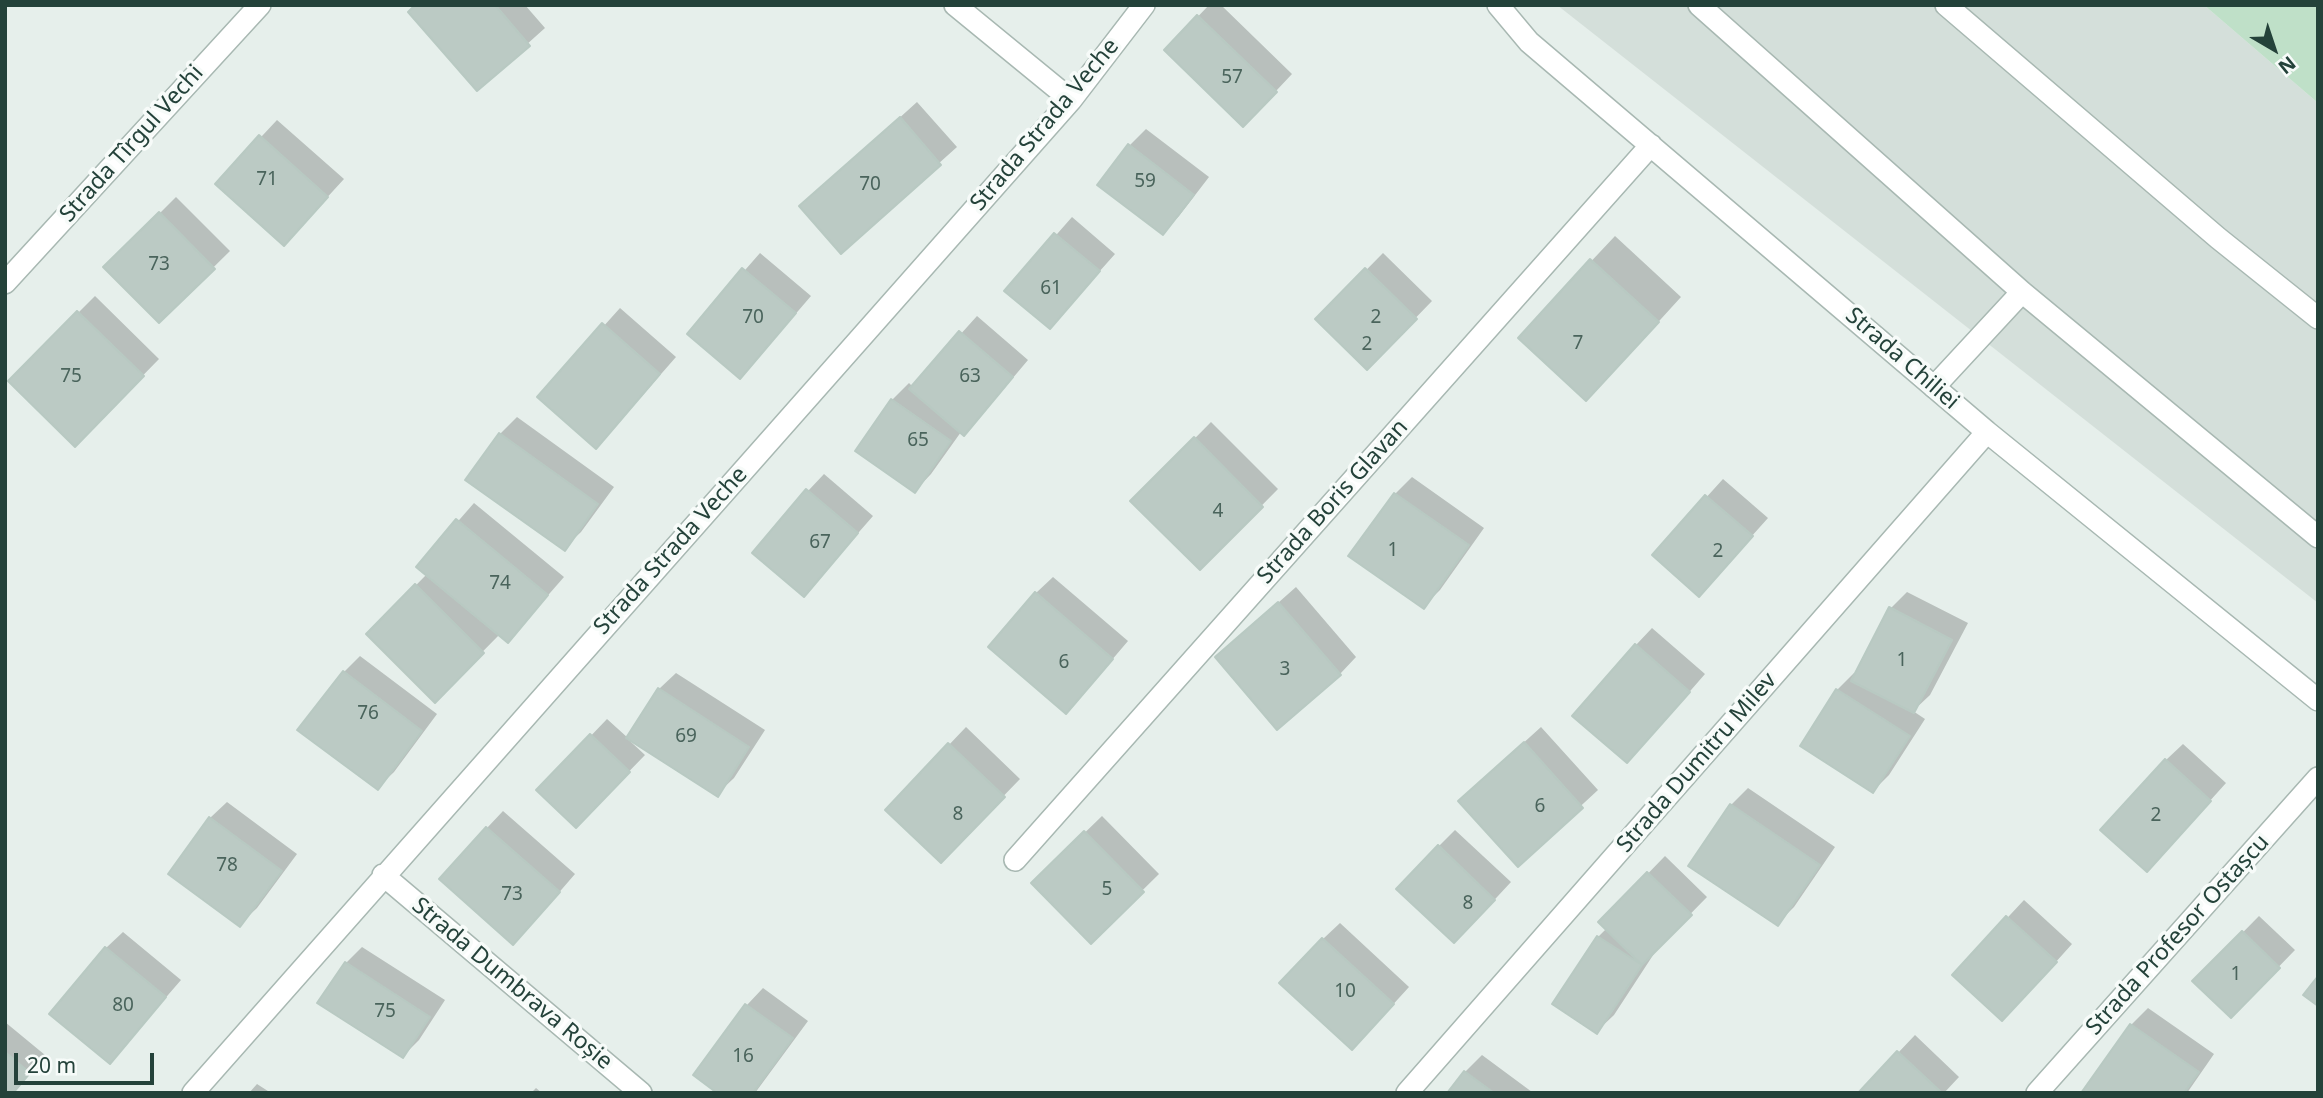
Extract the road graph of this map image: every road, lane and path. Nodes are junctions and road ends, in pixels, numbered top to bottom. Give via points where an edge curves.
1 (260, 5) edge
2 (955, 5) edge
3 (1144, 5) edge
4 (1498, 5) edge
5 (1699, 5) edge
6 (1946, 5) edge
7 (1071, 100) junction
8 (1651, 145) junction
9 (5, 283) edge
10 (2022, 292) junction
11 (2318, 318) edge
12 (1934, 387) junction
13 (1987, 432) junction
14 (2318, 537) edge
15 (2318, 700) edge
16 (2318, 778) edge
17 (1015, 860) dead end
18 (383, 875) junction
19 (193, 1093) edge
20 (641, 1093) edge
21 (1407, 1093) edge
22 (2037, 1093) edge

1 - 9 street, Strada Tîrgul Vechi
2 - 7 street
3 - 7 street, Strada Strada Veche
4 - 8 street, Strada Chiliei via 1529,42
5 - 10 street
6 - 11 street
7 - 18 street, Strada Strada Veche
8 - 12 street, Strada Chiliei
8 - 17 street, Strada Boris Glavan
10 - 12 street
10 - 14 street
12 - 13 street, Strada Chiliei
13 - 15 street, Strada Chiliei
13 - 21 street, Strada Dumitru Milev
16 - 22 street, Strada Profesor Ostașcu
18 - 19 street, Strada Strada Veche
18 - 20 street, Strada Dumbrava Roșie

